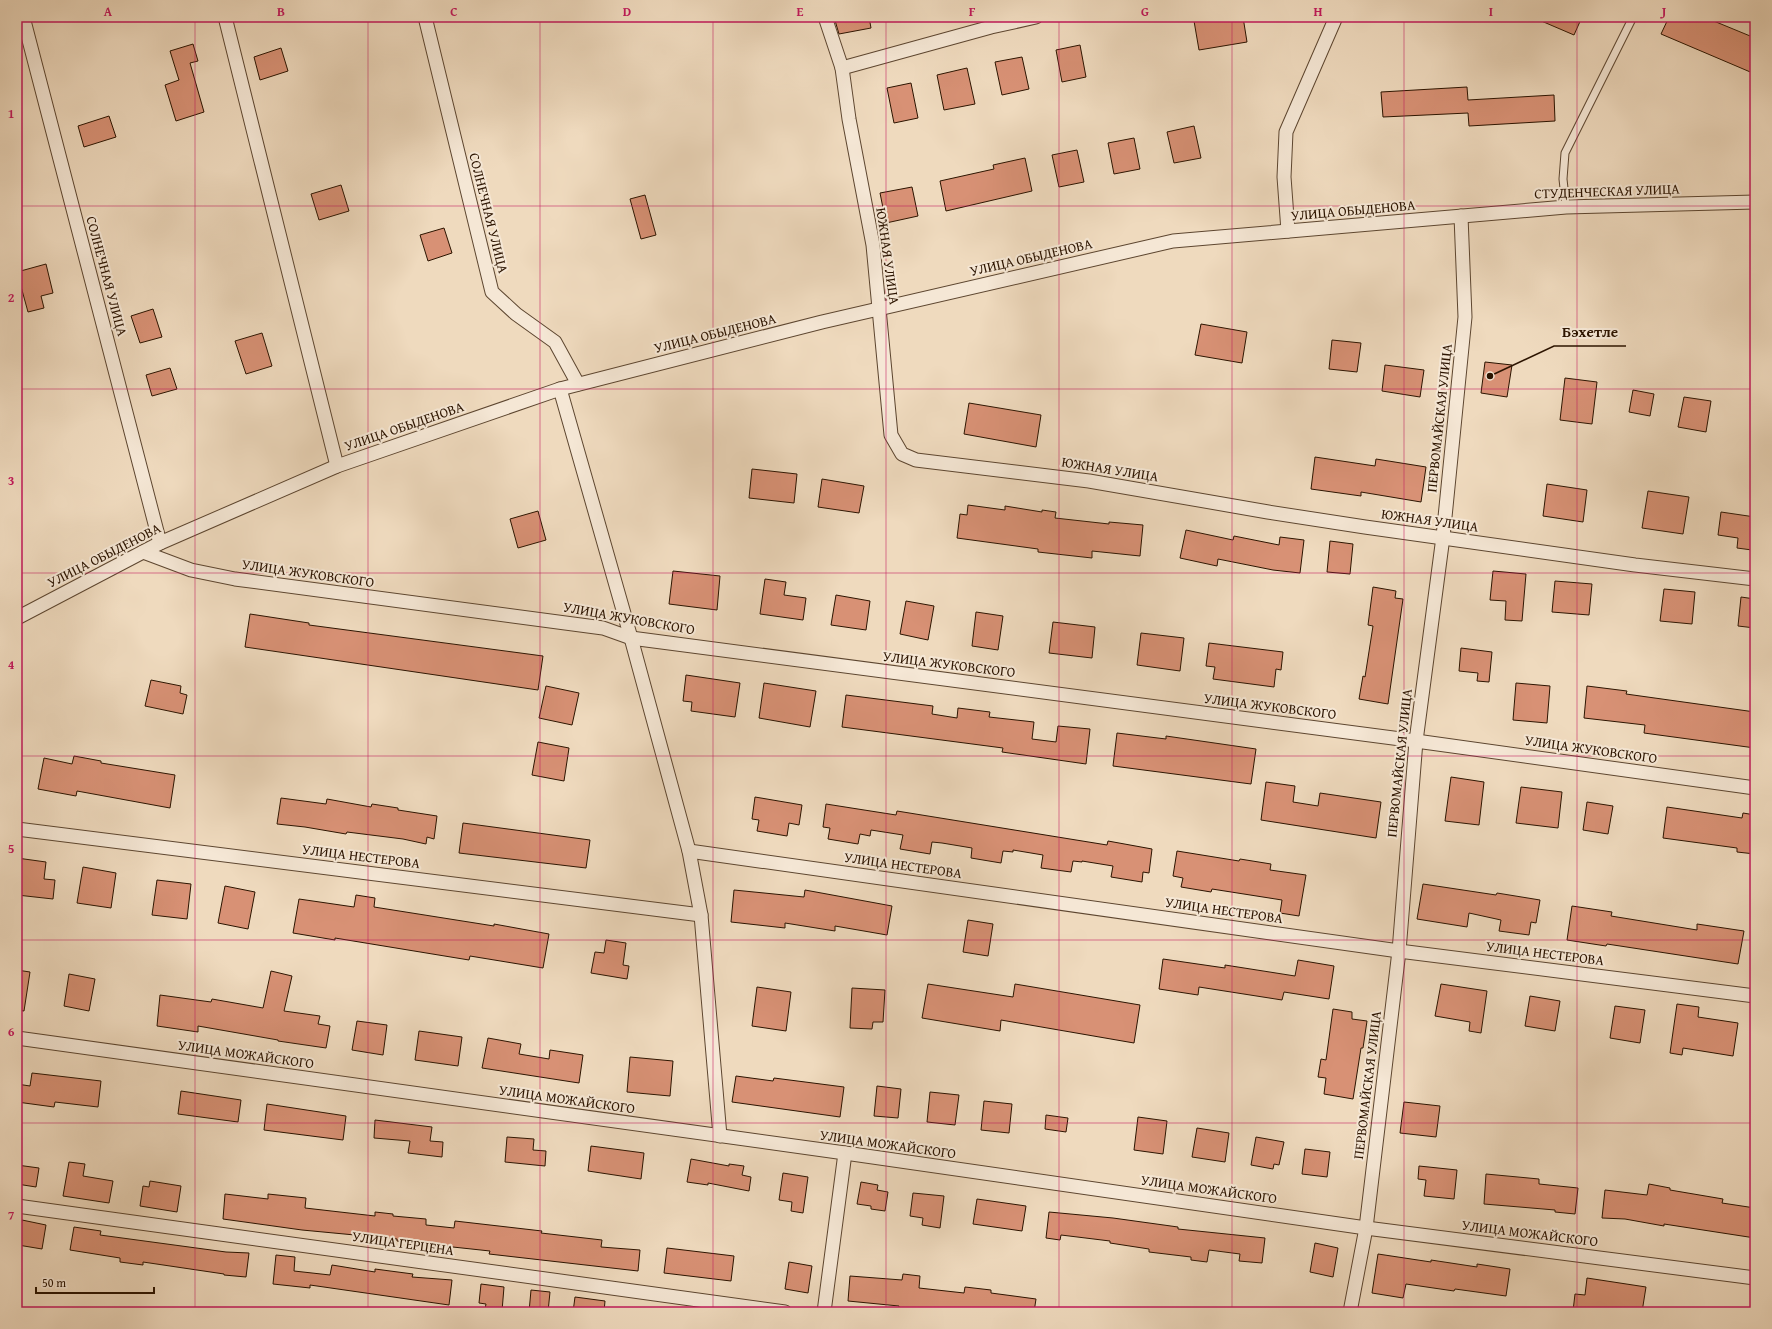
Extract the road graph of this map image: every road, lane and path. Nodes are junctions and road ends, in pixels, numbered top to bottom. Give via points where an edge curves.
1 (23, 17) edge
2 (225, 17) edge
3 (425, 17) edge
4 (825, 17) edge
5 (1036, 17) edge
6 (1336, 17) edge
7 (1633, 17) edge
8 (842, 68) junction
9 (1755, 202) edge
10 (1566, 207) junction
11 (1461, 216) junction
12 (1288, 231) junction
13 (880, 308) junction
14 (578, 384) junction
15 (560, 389) junction
16 (337, 466) junction
17 (1443, 537) junction
18 (160, 543) junction
19 (143, 552) junction
20 (1755, 579) edge
21 (17, 618) edge
22 (631, 638) junction
23 (1416, 741) junction
24 (1755, 788) edge
25 (17, 829) edge
26 (689, 851) junction
27 (701, 915) junction
28 (1399, 950) junction
29 (1755, 996) edge
30 (17, 1038) edge
31 (720, 1136) junction
32 (845, 1153) junction
33 (17, 1206) edge
34 (1366, 1228) junction
35 (1755, 1278) edge
36 (785, 1312) edge
37 (824, 1312) edge
38 (1350, 1312) edge

1 - 18 street, СОЛНЕЧНАЯ УЛИЦА
2 - 16 street
3 - 14 street, СОЛНЕЧНАЯ УЛИЦА via 492,292 516,314 555,342
4 - 8 street, ЮЖНАЯ УЛИЦА
5 - 8 street
6 - 12 street via 1286,132 1284,177
7 - 10 lane via 1565,153 1563,179
8 - 13 street, ЮЖНАЯ УЛИЦА via 873,245
9 - 10 street, СТУДЕНЧЕСКАЯ УЛИЦА
10 - 11 street, СТУДЕНЧЕСКАЯ УЛИЦА
11 - 12 street, УЛИЦА ОБЫДЕНОВА
11 - 17 street, ПЕРВОМАЙСКАЯ УЛИЦА via 1465,317
12 - 13 street, УЛИЦА ОБЫДЕНОВА via 1173,241
13 - 14 street, УЛИЦА ОБЫДЕНОВА
13 - 17 street, ЮЖНАЯ УЛИЦА via 891,435 902,454 916,460 1089,481 1276,514
14 - 15 street, УЛИЦА ОБЫДЕНОВА
15 - 16 street, УЛИЦА ОБЫДЕНОВА
15 - 22 street
16 - 18 street, УЛИЦА ОБЫДЕНОВА
17 - 20 street, ЮЖНАЯ УЛИЦА via 1635,565
17 - 23 street, ПЕРВОМАЙСКАЯ УЛИЦА
18 - 19 street, УЛИЦА ОБЫДЕНОВА
19 - 21 street, УЛИЦА ОБЫДЕНОВА
19 - 22 street, УЛИЦА ЖУКОВСКОГО via 191,570 235,579 602,628
22 - 23 street, УЛИЦА ЖУКОВСКОГО
22 - 26 street
23 - 24 street, УЛИЦА ЖУКОВСКОГО
23 - 28 street, ПЕРВОМАЙСКАЯ УЛИЦА
25 - 27 street, УЛИЦА НЕСТЕРОВА
26 - 27 street
26 - 28 street, УЛИЦА НЕСТЕРОВА
27 - 31 street
28 - 29 street, УЛИЦА НЕСТЕРОВА
28 - 34 street, ПЕРВОМАЙСКАЯ УЛИЦА
30 - 31 street, УЛИЦА МОЖАЙСКОГО
31 - 32 street, УЛИЦА МОЖАЙСКОГО
32 - 34 street, УЛИЦА МОЖАЙСКОГО
32 - 37 street
33 - 36 street, УЛИЦА ГЕРЦЕНА
34 - 35 street, УЛИЦА МОЖАЙСКОГО
34 - 38 street, ПЕРВОМАЙСКАЯ УЛИЦА

